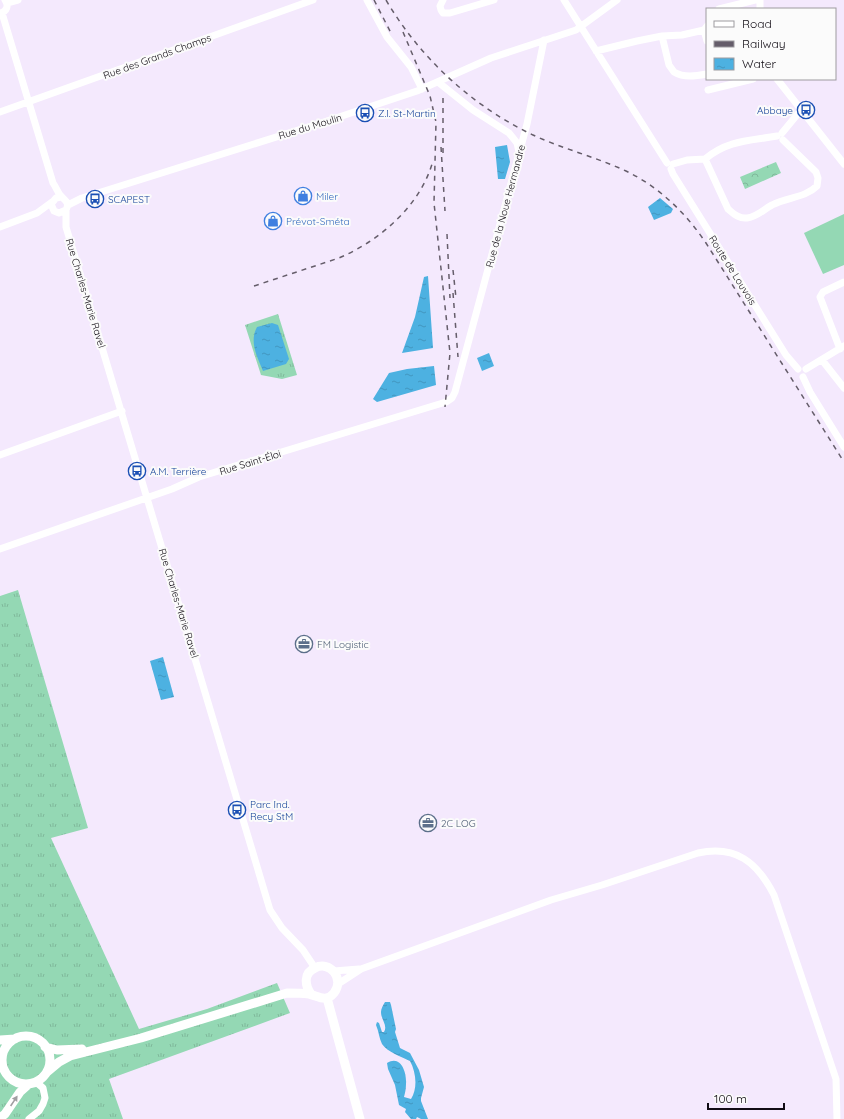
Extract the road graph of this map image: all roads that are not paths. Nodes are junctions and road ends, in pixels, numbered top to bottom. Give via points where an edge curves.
1 (18, 0) edge
2 (313, 0) edge
3 (367, 0) edge
4 (443, 0) edge
5 (494, 0) edge
6 (564, 0) edge
7 (617, 0) edge
8 (755, 0) edge
9 (6, 2) edge
10 (723, 8) edge
11 (1, 13) edge
12 (581, 27) junction
13 (706, 28) edge
14 (662, 36) junction
15 (544, 40) junction
16 (596, 51) junction
17 (706, 74) edge
18 (749, 80) edge
19 (779, 80) edge
20 (438, 82) junction
21 (422, 88) junction
22 (708, 90) dead end
23 (29, 101) junction
24 (802, 110) junction
25 (0, 112) edge
26 (781, 136) junction
27 (519, 156) junction
28 (705, 159) junction
29 (844, 164) edge
30 (670, 165) junction
31 (53, 183) junction
32 (62, 198) junction
33 (82, 198) junction
34 (53, 201) junction
35 (62, 210) junction
36 (37, 214) junction
37 (0, 227) edge
38 (844, 282) edge
39 (842, 348) edge
40 (822, 360) junction
41 (798, 369) junction
42 (806, 369) junction
43 (462, 371) joint
44 (803, 377) junction
45 (844, 388) edge
46 (122, 411) junction
47 (844, 447) edge
48 (0, 455) edge
49 (148, 497) junction
50 (0, 549) edge
51 (315, 968) junction
52 (361, 969) junction
53 (334, 971) junction
54 (306, 981) junction
55 (338, 984) junction
56 (287, 993) junction
57 (311, 994) junction
58 (327, 998) junction
59 (15, 1039) junction
60 (0, 1040) edge
61 (110, 1045) junction
62 (45, 1047) junction
63 (2, 1053) edge
64 (3, 1072) edge
65 (47, 1072) junction
66 (33, 1083) junction
67 (0, 1118) edge
68 (28, 1119) edge
69 (360, 1119) edge
70 (837, 1119) edge

1 - 9 street
2 - 23 street, Rue des Grands Champs
3 - 21 street via 387,37 411,67
4 - 5 street via 441,10 450,13
6 - 12 street, Route de Louvois
7 - 12 street, Rue du Moulin
8 - 10 street
9 - 11 street via 7,8
11 - 23 street
12 - 15 street, Rue du Moulin
12 - 16 street, Route de Louvois
13 - 14 street via 682,35
14 - 16 street
14 - 17 street via 669,65 674,72 690,76
15 - 20 street, Rue du Moulin via 491,58
15 - 27 street, Rue de la Noue Hermandre
16 - 30 street, Route de Louvois
18 - 22 street
19 - 24 street
20 - 21 street, Rue du Moulin
20 - 27 street via 473,110 509,133 517,143
21 - 33 street, Rue du Moulin via 324,122
23 - 25 street, Rue des Grands Champs
23 - 31 street
24 - 26 street
24 - 29 street
26 - 28 street via 738,142 711,153
26 - 28 street via 816,172 818,186 808,193 771,205 749,218 734,215 728,209
27 - 43 street, Rue de la Noue Hermandre
28 - 30 street via 687,160
30 - 41 street, Route de Louvois via 673,174 765,321
31 - 32 street
31 - 34 street
32 - 33 street, Rue du Moulin
32 - 34 street, Rue du Moulin
32 - 35 street via 68,202
33 - 35 street, Rue du Moulin
34 - 35 street via 52,207
34 - 36 street, Rue du Moulin
35 - 36 street, Rue du Moulin
35 - 46 street, Rue Charles-Marie Ravel
36 - 37 street, Rue du Moulin
38 - 39 street via 823,292 820,297
39 - 40 street
40 - 42 street
40 - 45 street
41 - 42 street
41 - 44 street via 798,375
42 - 44 street via 807,374
43 - 49 street, Rue Saint-Éloi via 454,395 446,402 199,477
44 - 47 street
46 - 48 street
46 - 49 street, Rue Charles-Marie Ravel
49 - 50 street, Rue Saint-Éloi
49 - 51 street, Rue Charles-Marie Ravel via 270,910
51 - 53 main road via 325,966
51 - 54 main road via 309,973
52 - 53 street
52 - 55 street
52 - 70 street via 551,900 678,859 706,851 720,850 733,853 759,870 774,895 836,1079
53 - 55 main road
54 - 56 main road
54 - 57 main road
55 - 58 main road
56 - 57 main road
56 - 61 main road via 142,1038
57 - 58 main road
58 - 69 main road
59 - 60 main road
59 - 62 main road via 29,1037 38,1040
59 - 63 main road
61 - 62 main road via 68,1050
61 - 65 main road via 70,1056
62 - 65 main road via 50,1059
63 - 64 main road
64 - 66 main road via 16,1082
65 - 66 main road
67 -> 66 main road via 20,1092
66 - 68 street via 43,1088 44,1104

